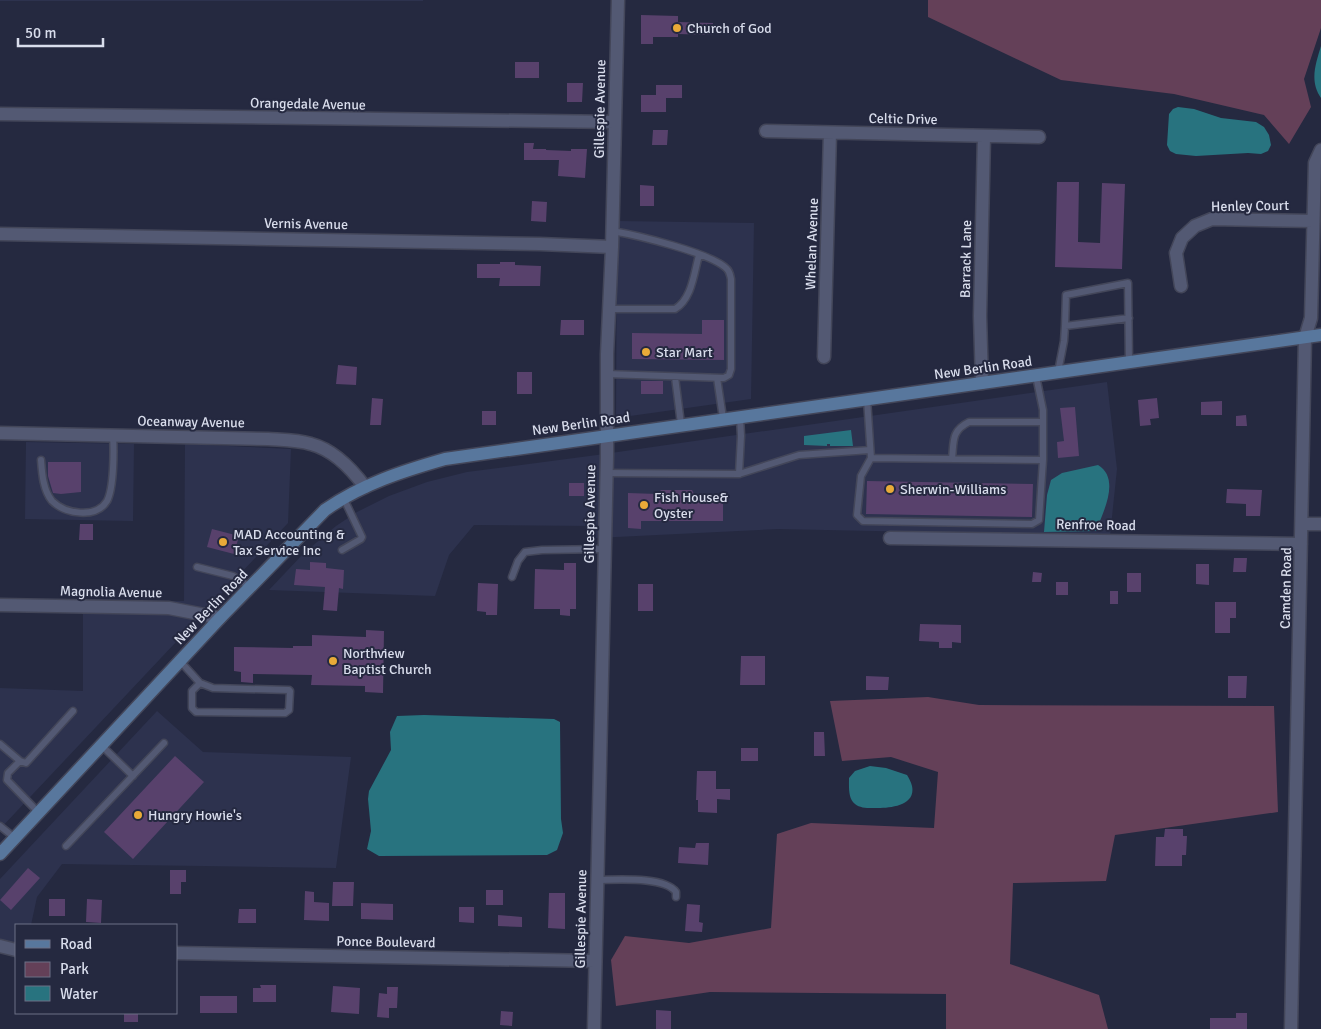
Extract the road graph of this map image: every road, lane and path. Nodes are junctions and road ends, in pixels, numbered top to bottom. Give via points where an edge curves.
1 (618, 0) edge
2 (0, 114) edge
3 (615, 122) junction
4 (766, 131) dead end
5 (830, 133) junction
6 (984, 136) junction
7 (1039, 137) dead end
8 (1321, 150) edge
9 (1313, 221) junction
10 (612, 231) junction
11 (0, 234) edge
12 (612, 247) junction
13 (699, 255) junction
14 (1181, 286) dead end
15 (609, 309) junction
16 (1129, 318) junction
17 (1065, 326) junction
18 (1321, 335) edge
19 (1305, 338) junction
20 (824, 357) dead end
21 (1129, 362) junction
22 (1058, 372) junction
23 (607, 374) junction
24 (675, 376) junction
25 (1036, 376) junction
26 (717, 378) junction
27 (982, 384) junction
28 (867, 399) junction
29 (740, 416) junction
30 (722, 418) junction
31 (1043, 422) junction
32 (681, 424) junction
33 (0, 433) edge
34 (113, 435) junction
35 (607, 435) junction
36 (870, 450) junction
37 (871, 458) junction
38 (952, 459) junction
39 (41, 460) dead end
40 (1043, 460) junction
41 (606, 473) junction
42 (739, 474) junction
43 (365, 487) junction
44 (343, 497) junction
45 (1302, 524) junction
46 (1321, 524) edge
47 (890, 538) dead end
48 (1301, 544) junction
49 (604, 549) junction
50 (342, 550) dead end
51 (197, 567) dead end
52 (512, 577) dead end
53 (250, 587) junction
54 (0, 605) edge
55 (220, 618) junction
56 (180, 661) junction
57 (200, 683) junction
58 (73, 711) dead end
59 (164, 743) dead end
60 (0, 744) edge
61 (101, 745) junction
62 (20, 761) junction
63 (133, 776) junction
64 (39, 813) junction
65 (0, 826) edge
66 (14, 838) junction
67 (66, 846) dead end
68 (0, 854) edge
69 (597, 880) junction
70 (676, 897) dead end
71 (0, 946) edge
72 (15, 950) edge
73 (178, 953) edge
74 (595, 961) junction
75 (594, 1029) edge
76 (1291, 1029) edge

1 - 3 street, Gillespie Avenue
2 - 3 street, Orangedale Avenue
3 - 10 street, Gillespie Avenue
4 - 5 street, Celtic Drive
5 - 6 street, Celtic Drive
5 - 20 street, Whelan Avenue
6 - 7 street, Celtic Drive
6 - 27 street, Barrack Lane via 980,316
8 - 9 street, Camden Road via 1316,163
9 - 14 street, Henley Court via 1212,219 1195,226 1182,238 1176,253
9 - 19 street, Camden Road via 1311,318
10 - 12 street, Gillespie Avenue
10 - 13 lane via 645,237
11 - 12 street, Vernis Avenue
12 - 15 street, Gillespie Avenue
13 - 15 lane via 687,296 675,309
13 - 26 lane via 722,265 729,271 731,279 731,369 729,375
15 - 23 street, Gillespie Avenue
16 - 17 lane
16 - 17 lane via 1128,283 1066,295
16 - 21 lane
17 - 22 lane
18 - 19 street, New Berlin Road
19 - 21 street, New Berlin Road
19 - 45 street, Camden Road
21 - 22 street, New Berlin Road
22 - 25 street, New Berlin Road
23 - 24 lane
23 - 35 street, Gillespie Avenue
24 - 26 lane
24 - 32 lane
25 - 27 street, New Berlin Road
25 - 31 lane via 1044,410
26 - 30 lane
27 - 28 street, New Berlin Road
28 - 29 street, New Berlin Road
28 - 36 lane
29 - 30 street, New Berlin Road
29 - 42 lane
30 - 32 street, New Berlin Road
31 - 38 lane via 969,422 956,431
31 - 40 lane
32 - 35 street, New Berlin Road
33 - 34 street, Oceanway Avenue
34 - 39 lane via 115,452 110,492 108,500 94,512 81,513 61,508 51,500 42,476
34 - 43 street, Oceanway Avenue via 268,439 312,444 338,456
35 - 41 street, Gillespie Avenue
35 - 43 street, New Berlin Road via 445,458
36 - 37 lane
36 - 42 lane via 799,455
37 - 38 lane
37 - 40 lane via 861,476 858,495 857,515 863,521 1032,524 1039,520
38 - 40 lane
41 - 42 lane
41 - 49 street, Gillespie Avenue
43 - 44 street, New Berlin Road
44 - 50 lane via 362,537
44 - 53 street, New Berlin Road via 325,510
45 - 46 street
45 - 48 street, Camden Road
47 - 48 street, Renfroe Road
48 - 76 street, Camden Road
49 - 52 lane via 525,552
49 - 69 street, Gillespie Avenue
51 - 53 lane via 233,576
53 - 55 street, New Berlin Road
54 - 55 street, Magnolia Avenue via 168,608
55 - 56 street, New Berlin Road
56 - 57 lane
56 - 61 street, New Berlin Road
57 - 57 lane via 219,688 289,690 289,710 285,713 196,712 192,708 192,691
58 - 62 lane via 26,763
59 - 63 lane
60 - 62 lane
61 - 63 lane
61 - 64 street, New Berlin Road
62 - 64 lane via 6,780
63 - 67 lane
64 - 66 street, New Berlin Road
65 - 66 lane
66 - 68 street, New Berlin Road
69 - 70 lane via 654,882 673,888
69 - 74 street, Gillespie Avenue
71 - 72 street
73 - 74 street, Ponce Boulevard
74 - 75 street, Gillespie Avenue

